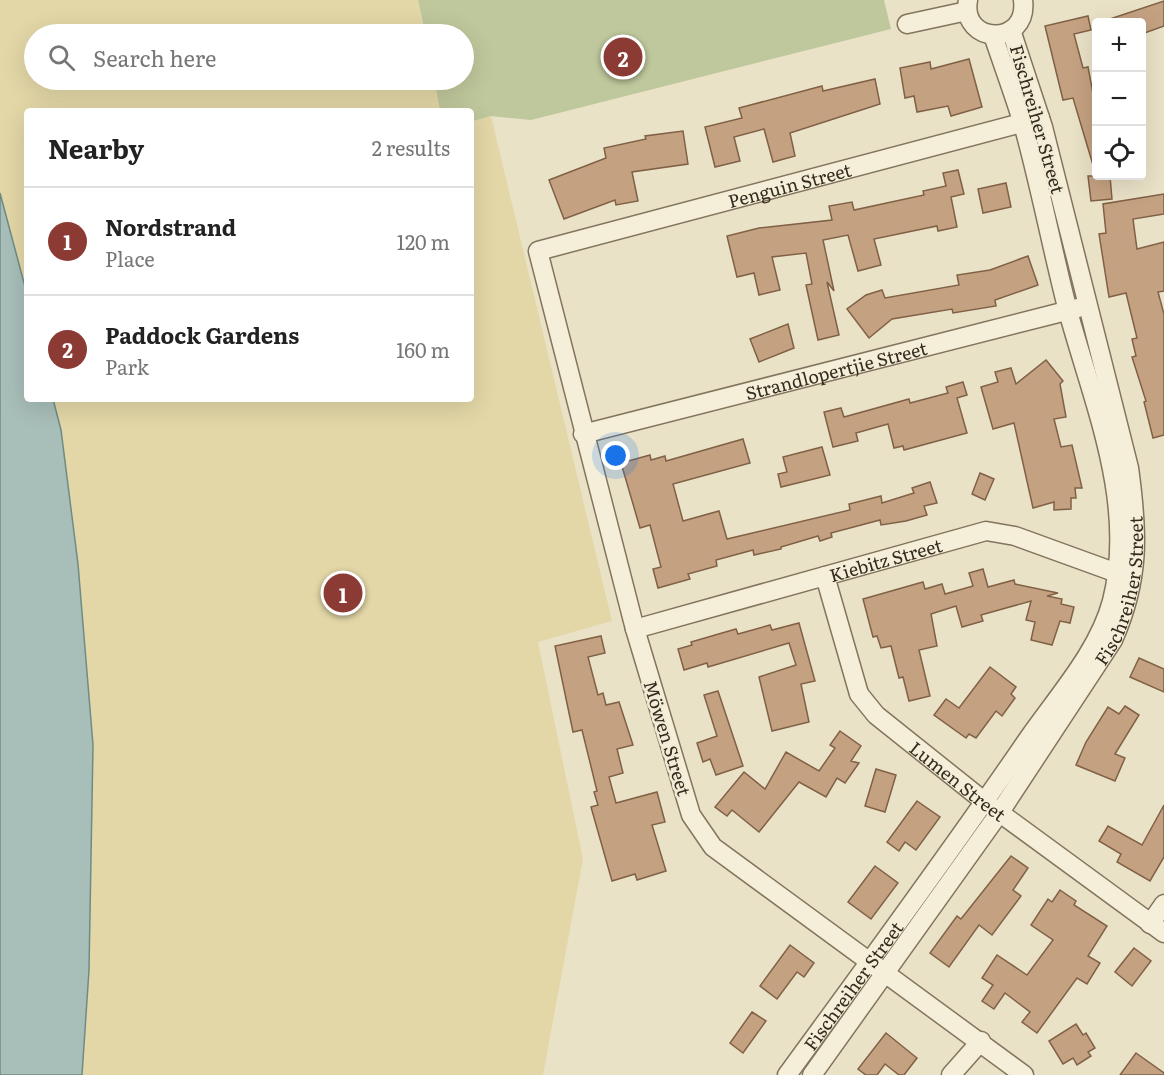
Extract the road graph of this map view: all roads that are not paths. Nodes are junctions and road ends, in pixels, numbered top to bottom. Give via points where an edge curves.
1 (1023, 0) edge
2 (967, 5) edge
3 (907, 24) dead end
4 (1011, 30) junction
5 (993, 35) junction
6 (1032, 121) junction
7 (538, 251) joint
8 (1089, 306) junction
9 (1068, 310) junction
10 (583, 434) junction
11 (825, 576) junction
12 (1126, 576) junction
13 (635, 629) junction
14 (993, 807) junction
15 (1164, 904) edge
16 (1157, 928) edge
17 (871, 960) junction
18 (886, 972) junction
19 (981, 1041) junction
20 (787, 1075) edge
21 (812, 1075) edge
22 (951, 1075) edge
23 (1024, 1075) edge

1 - 4 street via 1021,20
2 - 3 street
2 - 5 street via 979,30
4 - 5 street
4 - 6 street, Fischreiher Street
5 - 6 street, Fischreiher Street
6 - 7 street, Penguin Street
6 - 8 street, Fischreiher Street
6 - 9 street, Fischreiher Street
7 - 10 street, Möwen Street
8 - 9 street, Strandlopertjie Street
8 - 12 street, Fischreiher Street via 1129,468 1136,520
9 - 10 street, Strandlopertjie Street
9 - 12 street, Fischreiher Street via 1109,456
10 - 13 street, Möwen Street
11 - 12 street, Kiebitz Street via 986,531 1015,536
11 - 13 street, Kiebitz Street
11 - 14 street, Lumen Street via 859,694 876,715
12 - 14 street, Fischreiher Street via 1092,646
13 - 17 street, Möwen Street via 691,815 713,847
14 - 16 street, Lumen Street
14 - 17 street, Fischreiher Street
14 - 18 street, Fischreiher Street
15 - 16 street
17 - 18 street, Möwen Street
17 - 20 street, Fischreiher Street
18 - 19 street, Möwen Street
18 - 21 street, Fischreiher Street
19 - 22 street
19 - 23 street, Möwen Street

